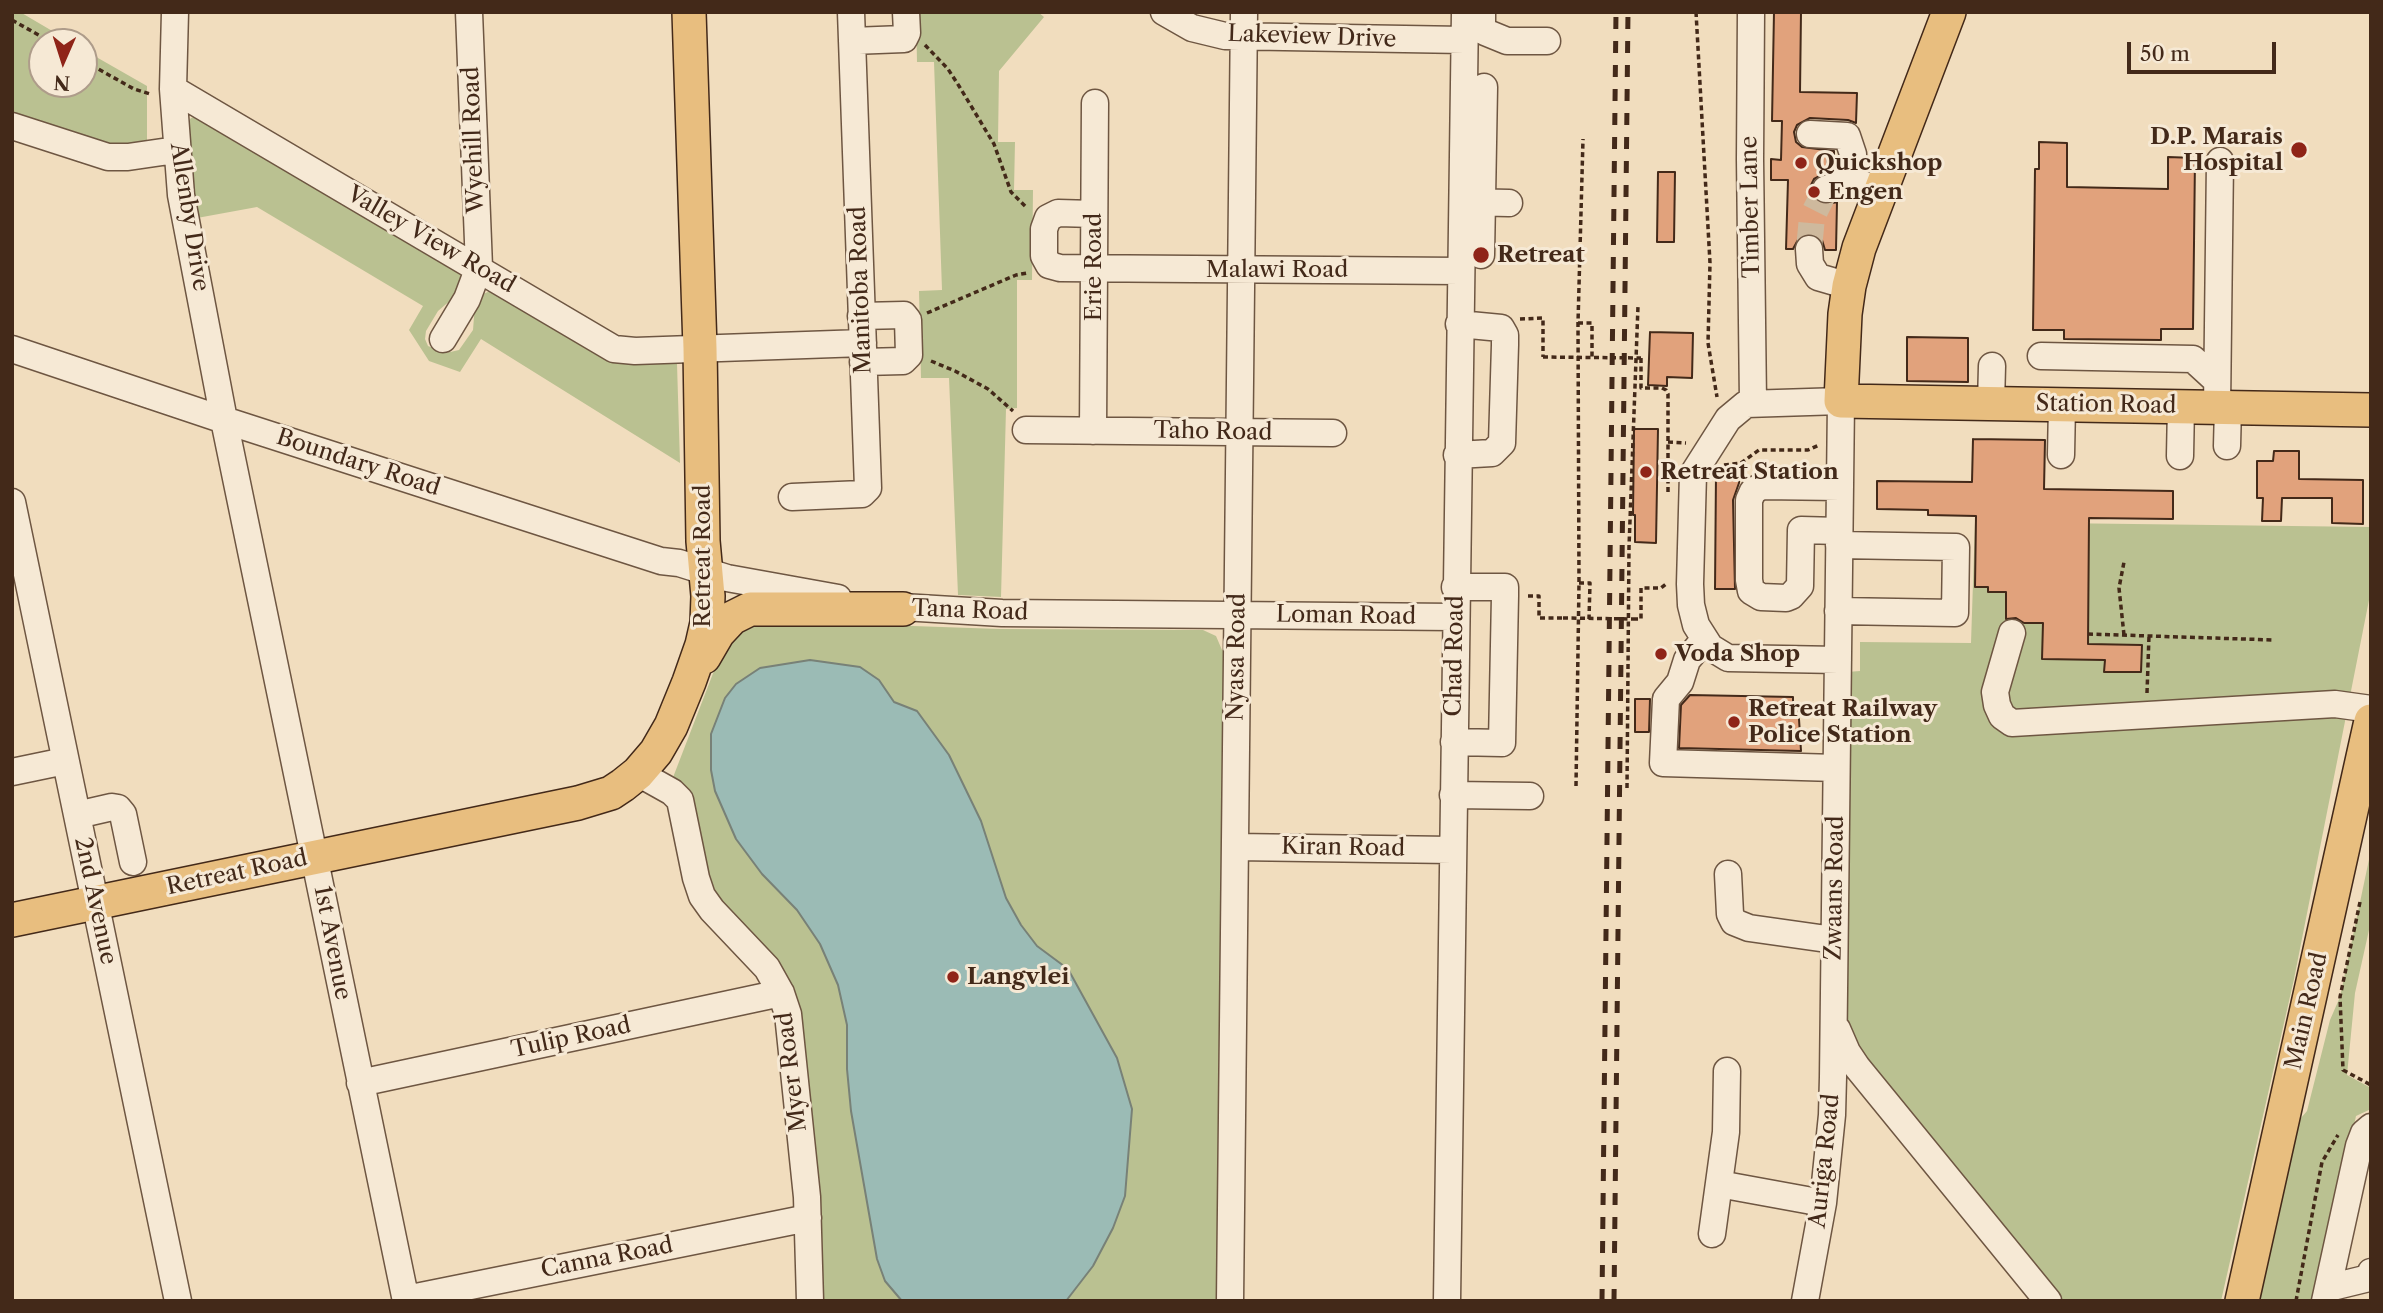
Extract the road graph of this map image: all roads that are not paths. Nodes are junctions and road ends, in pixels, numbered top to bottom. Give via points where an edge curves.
1 (175, 12) edge
2 (469, 12) edge
3 (689, 12) edge
4 (851, 12) edge
5 (1164, 12) edge
6 (1465, 12) edge
7 (1482, 12) edge
8 (1751, 12) edge
9 (1949, 12) edge
10 (906, 23) edge
11 (1244, 24) edge
12 (1464, 40) junction
13 (852, 41) junction
14 (1546, 41) dead end
15 (1484, 87) dead end
16 (162, 91) junction
17 (1095, 103) dead end
18 (12, 126) edge
19 (1810, 134) dead end
20 (176, 150) junction
21 (2220, 161) dead end
22 (1867, 187) junction
23 (1826, 189) dead end
24 (1472, 202) junction
25 (1509, 202) dead end
26 (1094, 214) junction
27 (1809, 249) tunnel mouth
28 (1471, 263) junction
29 (479, 267) junction
30 (1094, 269) junction
31 (1242, 270) junction
32 (1849, 286) junction
33 (862, 316) junction
34 (1459, 324) junction
35 (443, 339) dead end
36 (700, 348) junction
37 (12, 349) edge
38 (863, 353) junction
39 (1459, 356) junction
40 (2041, 356) dead end
41 (1505, 358) junction
42 (1992, 366) dead end
43 (2221, 399) junction
44 (1841, 401) junction
45 (1754, 402) junction
46 (1991, 404) junction
47 (2062, 405) junction
48 (2181, 407) junction
49 (2371, 410) edge
50 (225, 420) junction
51 (1026, 430) road end
52 (1093, 431) junction
53 (1240, 432) junction
54 (1333, 433) dead end
55 (2227, 446) dead end
56 (1457, 455) junction
57 (2061, 455) dead end
58 (2180, 456) dead end
59 (1802, 487) junction
60 (1840, 487) junction
61 (792, 497) dead end
62 (12, 502) edge
63 (1801, 530) junction
64 (1839, 538) junction
65 (705, 572) junction
66 (1455, 587) junction
67 (903, 609) junction
68 (1838, 611) junction
69 (1238, 614) junction
70 (1455, 617) junction
71 (2012, 633) dead end
72 (1703, 640) junction
73 (1838, 660) junction
74 (689, 682) junction
75 (2371, 709) edge
76 (2371, 721) edge
77 (1454, 742) junction
78 (65, 761) junction
79 (1836, 768) junction
80 (12, 772) edge
81 (638, 773) junction
82 (1453, 795) junction
83 (1530, 796) dead end
84 (76, 815) junction
85 (1235, 847) junction
86 (1452, 850) junction
87 (314, 857) junction
88 (133, 862) dead end
89 (1728, 874) dead end
90 (95, 903) junction
91 (12, 920) edge
92 (1834, 940) junction
93 (781, 993) junction
94 (1833, 1021) junction
95 (1727, 1071) dead end
96 (360, 1083) junction
97 (2371, 1127) edge
98 (1719, 1184) junction
99 (1824, 1203) junction
100 (808, 1218) junction
101 (1712, 1234) dead end
102 (2371, 1272) edge
103 (2327, 1294) edge
104 (406, 1300) edge
105 (178, 1301) edge
106 (810, 1301) edge
107 (1230, 1301) edge
108 (1447, 1301) edge
109 (1805, 1301) edge
110 (2048, 1301) edge
111 (2242, 1301) edge

1 - 16 street, Allenby Drive
2 - 29 street, Wyehill Road
3 - 36 main road, Retreat Road
4 - 13 street, Manitoba Road
5 - 11 street, Lakeview Drive via 1208,33
6 - 12 street, Chad Road
7 - 14 street via 1485,32 1507,41
8 - 45 street, Timber Lane
9 - 22 main road
10 - 13 street via 901,40
11 - 12 street, Lakeview Drive
11 - 31 street, Nyasa Road
12 - 24 street, Chad Road
13 - 33 street, Manitoba Road
15 - 24 street
16 - 20 street, Allenby Drive
16 - 29 street, Valley View Road
17 - 26 street, Erie Road
18 - 20 street via 112,158
19 - 22 street via 1847,136
20 - 50 street, Allenby Drive
21 - 43 street
22 - 23 street via 1834,184
22 - 32 main road
24 - 25 street
24 - 28 street, Chad Road
26 - 30 street, Erie Road
26 - 30 street, Malawi Road via 1058,214 1045,223 1049,265
27 - 32 street via 1810,264 1818,277
28 - 31 street, Malawi Road
28 - 34 street, Chad Road
29 - 35 street via 467,299
29 - 36 street, Valley View Road via 614,349
30 - 31 street, Malawi Road
30 - 52 street, Erie Road
31 - 53 street, Nyasa Road
32 - 44 main road
33 - 38 street, Manitoba Road
33 - 38 street, Valley View Road via 905,315 909,355 903,360
34 - 39 street, Chad Road
34 - 41 street via 1504,330
36 - 38 street, Valley View Road
36 - 65 main road, Retreat Road
37 - 50 street, Boundary Road
38 - 61 street, Manitoba Road via 867,491
39 - 41 street
39 - 56 street, Chad Road
40 - 43 street via 2193,359
41 - 56 street via 1503,443 1492,453
42 - 46 street
43 - 48 main road, Station Road
43 - 49 main road, Station Road
43 - 55 street
44 - 45 street
44 - 46 main road, Station Road
44 - 60 street, Zwaans Road
45 - 72 street via 1728,419 1697,465 1692,483 1691,605
46 - 47 main road, Station Road
47 - 48 main road, Station Road
47 - 57 street
48 - 58 street
50 - 65 street, Boundary Road
50 - 87 street, 1st Avenue
51 - 52 street, Taho Road
52 - 53 street, Taho Road
53 - 54 street, Taho Road
53 - 69 street, Nyasa Road
56 - 66 street, Chad Road
59 - 60 street
59 - 63 street
59 - 63 street via 1762,486 1751,495 1749,580 1755,594 1786,598 1797,592
60 - 64 street, Zwaans Road
62 - 78 street, 2nd Avenue
63 - 64 street
64 - 68 street, Zwaans Road
64 - 68 street via 1956,547 1956,573 1955,613
65 - 67 street, Tana Road
65 - 74 main road, Retreat Road via 707,623
66 - 70 street, Chad Road
66 - 77 street via 1504,587 1505,596 1502,743
67 - 69 street, Tana Road
67 - 74 main road via 744,611 718,633
68 - 73 street, Zwaans Road
69 - 70 street, Loman Road
69 - 85 street, Nyasa Road
70 - 77 street, Chad Road
71 - 75 street via 1995,692 2006,720 2021,723 2335,704
72 - 73 street via 1720,655 1738,659
72 - 79 street via 1666,699 1663,763
73 - 79 street, Zwaans Road
74 - 81 main road, Retreat Road via 664,740
76 - 111 main road, Main Road
77 - 82 street, Chad Road
78 - 80 street
78 - 84 street, 2nd Avenue
79 - 92 street, Zwaans Road
81 - 87 main road, Retreat Road via 611,793 578,803
81 - 93 street, Myer Road via 680,800 702,896 767,968
82 - 83 street
82 - 86 street, Chad Road
84 - 88 street via 118,808
84 - 90 street, 2nd Avenue
85 - 86 street, Kiran Road
85 - 107 street, Nyasa Road
86 - 108 street, Chad Road
87 - 90 main road, Retreat Road
87 - 96 street, 1st Avenue
89 - 92 street via 1728,903 1734,922
90 - 91 main road, Retreat Road
90 - 105 street, 2nd Avenue
92 - 94 street, Zwaans Road
93 - 96 street, Tulip Road
93 - 100 street, Myer Road via 788,1014
94 - 99 street, Auriga Road via 1832,1115
94 - 110 street, Zwaans Road via 1857,1067
95 - 98 street
96 - 104 street, 1st Avenue
97 - 103 street via 2359,1146
98 - 99 street
98 - 101 street
99 - 109 street, Auriga Road
100 - 104 street, Canna Road
100 - 106 street, Myer Road
102 - 103 street via 2370,1278

